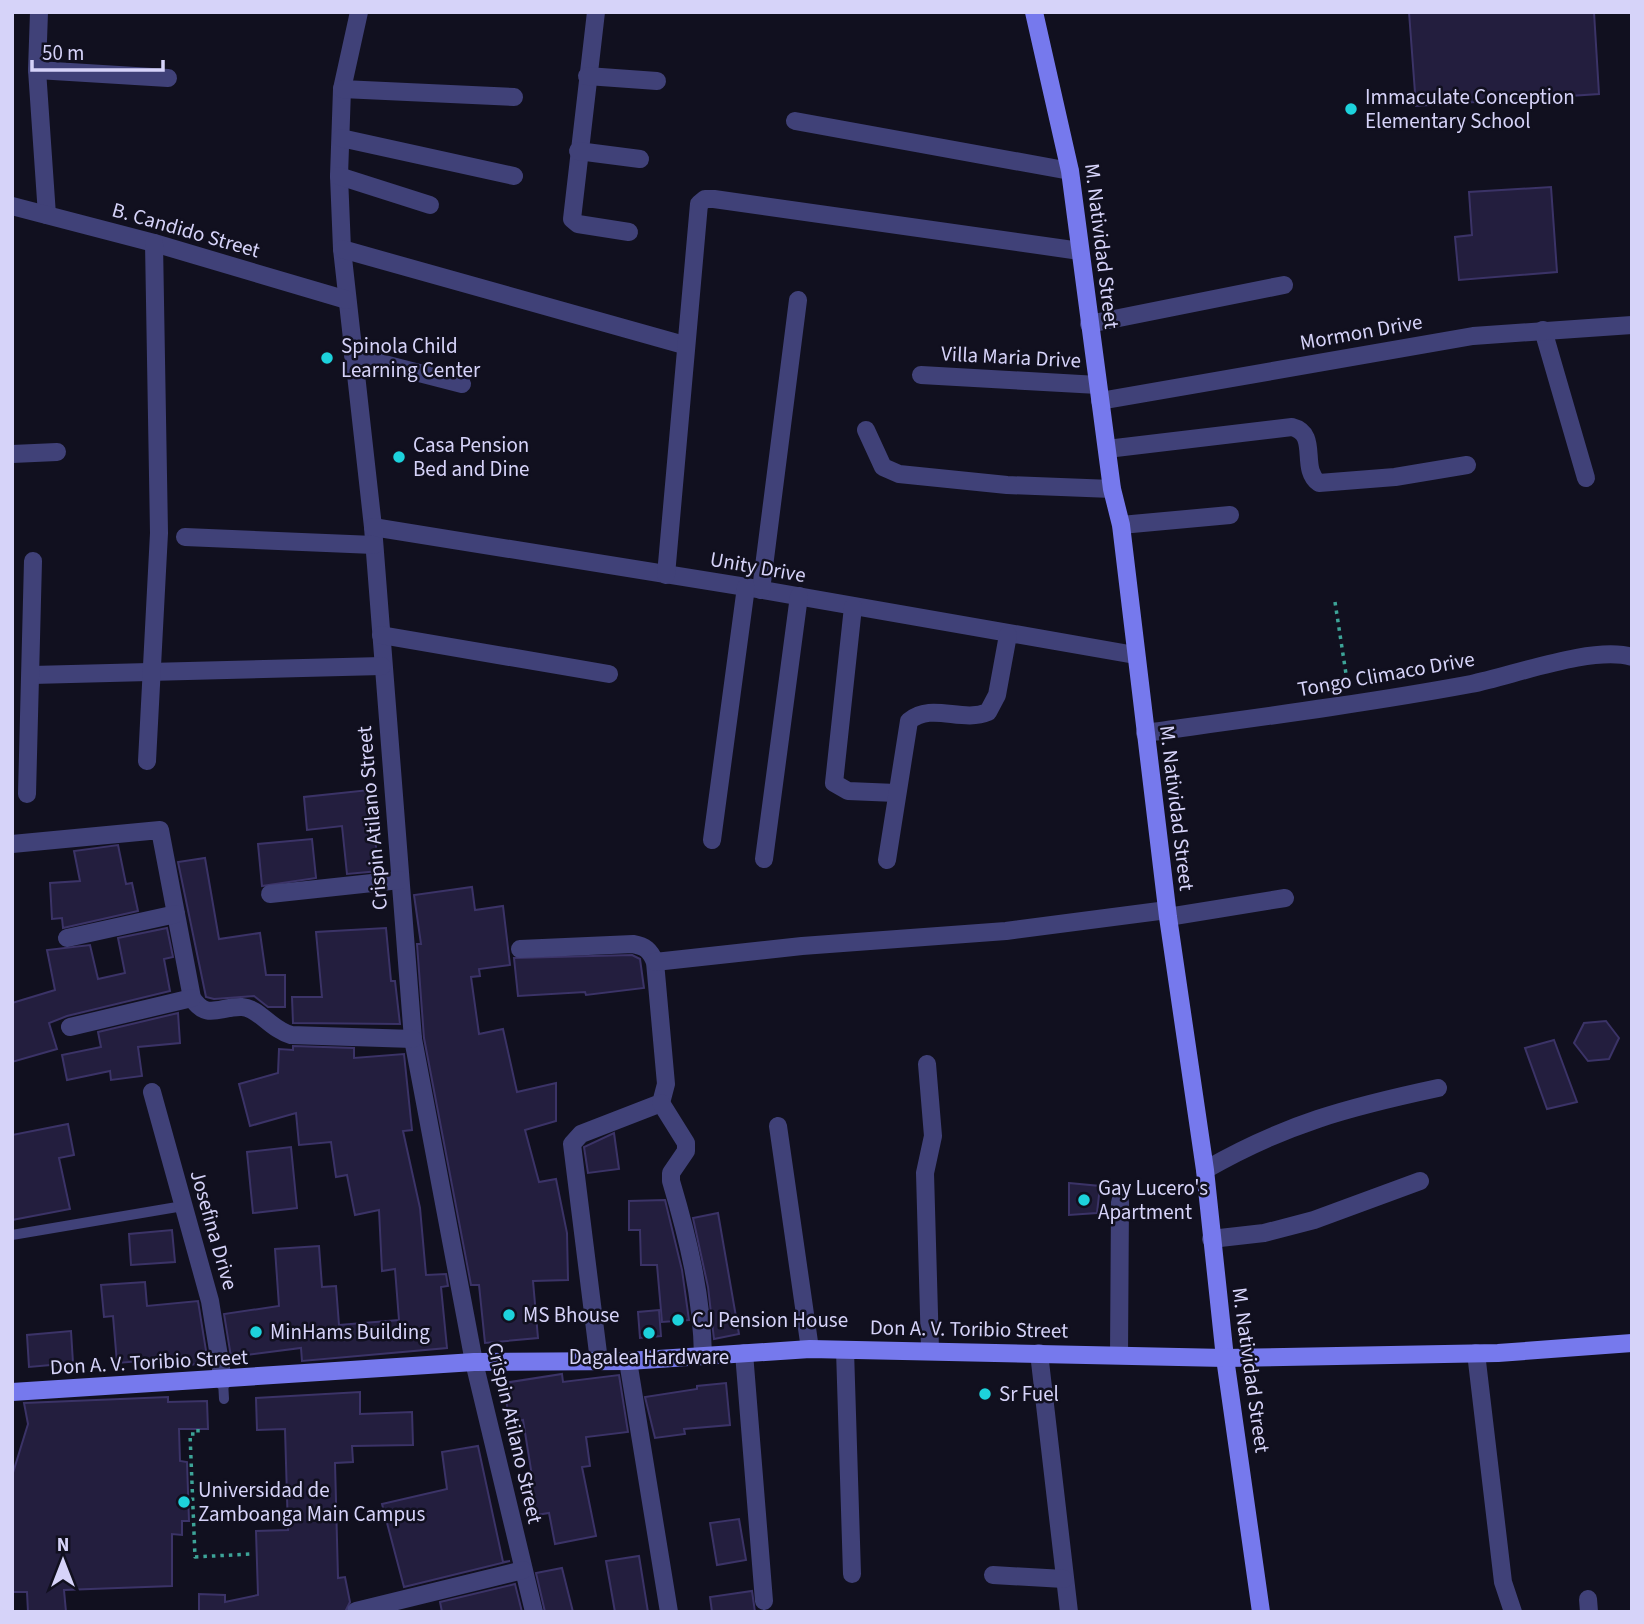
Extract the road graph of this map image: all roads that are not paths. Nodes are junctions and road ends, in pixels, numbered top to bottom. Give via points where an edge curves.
1 (38, 12) edge
2 (359, 12) edge
3 (596, 12) edge
4 (1034, 12) edge
5 (37, 69) junction
6 (587, 76) junction
7 (168, 78) dead end
8 (657, 81) dead end
9 (342, 89) junction
10 (514, 97) dead end
11 (795, 121) dead end
12 (341, 138) junction
13 (578, 151) junction
14 (640, 159) dead end
15 (1070, 172) junction
16 (339, 176) junction
17 (514, 176) dead end
18 (430, 205) dead end
19 (12, 206) edge
20 (47, 215) junction
21 (629, 232) dead end
22 (155, 243) junction
23 (342, 249) junction
24 (1080, 251) junction
25 (1284, 285) dead end
26 (347, 300) junction
27 (799, 300) dead end
28 (1089, 324) junction
29 (1632, 325) edge
30 (1543, 330) junction
31 (684, 345) junction
32 (353, 356) junction
33 (921, 375) dead end
34 (462, 384) dead end
35 (1099, 393) junction
36 (866, 430) dead end
37 (1107, 449) junction
38 (57, 452) dead end
39 (12, 454) edge
40 (1467, 466) dead end
41 (1586, 478) dead end
42 (1112, 489) junction
43 (1230, 516) dead end
44 (1121, 525) junction
45 (373, 527) junction
46 (185, 537) dead end
47 (374, 545) junction
48 (33, 561) dead end
49 (666, 575) junction
50 (754, 589) junction
51 (799, 596) junction
52 (853, 607) junction
53 (381, 635) junction
54 (1009, 635) junction
55 (1135, 656) junction
56 (1632, 657) edge
57 (382, 666) junction
58 (152, 672) junction
59 (609, 674) dead end
60 (32, 675) junction
61 (1145, 733) junction
62 (147, 761) dead end
63 (896, 793) junction
64 (27, 794) dead end
65 (712, 840) dead end
66 (12, 844) edge
67 (764, 859) dead end
68 (887, 860) dead end
69 (400, 880) junction
70 (270, 894) dead end
71 (1285, 898) dead end
72 (176, 914) junction
73 (1167, 914) junction
74 (67, 937) dead end
75 (520, 949) dead end
76 (655, 962) junction
77 (192, 998) junction
78 (70, 1027) dead end
79 (413, 1039) junction
80 (927, 1065) dead end
81 (1438, 1088) dead end
82 (152, 1092) dead end
83 (662, 1103) junction
84 (778, 1126) dead end
85 (1205, 1170) junction
86 (1420, 1181) dead end
87 (1120, 1202) dead end
88 (183, 1206) junction
89 (12, 1235) edge
90 (1211, 1239) junction
91 (1632, 1343) edge
92 (810, 1349) junction
93 (930, 1349) junction
94 (845, 1350) junction
95 (744, 1353) junction
96 (1039, 1353) junction
97 (1476, 1353) junction
98 (1119, 1355) junction
99 (703, 1356) junction
100 (1225, 1358) junction
101 (599, 1361) junction
102 (628, 1361) junction
103 (474, 1362) junction
104 (223, 1381) junction
105 (12, 1392) edge
106 (224, 1399) dead end
107 (523, 1570) junction
108 (852, 1574) dead end
109 (993, 1575) dead end
110 (1064, 1578) junction
111 (764, 1601) dead end
112 (356, 1611) edge
113 (534, 1612) edge
114 (669, 1612) edge
115 (1069, 1612) edge
116 (1261, 1612) edge
117 (1513, 1612) edge

1 - 5 street
2 - 9 street, Crispin Atilano Street
3 - 6 street
4 - 15 street, M. Natividad Street
5 - 7 street
5 - 20 street
6 - 8 street
6 - 13 street
9 - 10 street
9 - 12 street, Crispin Atilano Street
11 - 15 street
12 - 16 street, Crispin Atilano Street
12 - 17 street
13 - 14 street
13 - 21 street via 572,219 578,224
15 - 24 street, M. Natividad Street
16 - 18 street
16 - 23 street, Crispin Atilano Street
19 - 20 street, B. Candido Street
20 - 22 street, B. Candido Street
22 - 26 street, B. Candido Street
22 - 58 street via 159,533
23 - 26 street, Crispin Atilano Street
23 - 31 street
24 - 28 street, M. Natividad Street
24 - 31 street via 705,199 699,204 695,226
25 - 28 street
26 - 32 street, Crispin Atilano Street
27 - 50 street
28 - 35 street, M. Natividad Street
29 - 30 street, Mormon Drive
30 - 35 street, Mormon Drive via 1473,336
30 - 41 street
31 - 49 street
32 - 34 street
32 - 45 street, Crispin Atilano Street
33 - 35 street, Villa Maria Drive
35 - 37 street, M. Natividad Street
36 - 42 street via 883,467 898,474
37 - 40 street via 1292,427 1307,438 1311,472 1319,483
37 - 42 street, M. Natividad Street
38 - 39 street
42 - 44 street, M. Natividad Street
43 - 44 street
44 - 55 street, M. Natividad Street
45 - 47 street, Crispin Atilano Street
45 - 49 street, Unity Drive
46 - 47 street
47 - 53 street, Crispin Atilano Street
48 - 60 street
49 - 50 street, Unity Drive
50 - 51 street, Unity Drive
50 - 65 street
51 - 52 street, Unity Drive
51 - 67 street
52 - 54 street, Unity Drive
52 - 63 street via 834,783 848,791
53 - 57 street, Crispin Atilano Street
53 - 59 street
54 - 55 street, Unity Drive
54 - 63 street via 988,712 977,717 922,713 909,721
55 - 61 street, M. Natividad Street
56 - 61 street, Tongo Climaco Drive via 1593,656 1350,705
57 - 58 street
57 - 69 street, Crispin Atilano Street
58 - 60 street
58 - 62 street
60 - 64 street
61 - 73 street, M. Natividad Street
63 - 68 street
66 - 72 street via 160,830
69 - 70 street
69 - 79 street, Crispin Atilano Street
71 - 73 street
72 - 74 street
72 - 77 street
73 - 76 street
73 - 85 street, M. Natividad Street
75 - 76 street via 633,944 651,952
76 - 83 street via 666,1084
77 - 78 street
77 - 79 street via 209,1012 244,1007 290,1035
79 - 103 street, Crispin Atilano Street
80 - 93 street via 933,1136 925,1173
81 - 85 street via 1306,1121 1267,1136
82 - 88 street, Josefina Drive
83 - 99 street via 686,1143 687,1151 671,1173 671,1181 691,1258
83 - 101 street via 581,1134 572,1144
84 - 92 street
85 - 90 street, M. Natividad Street
86 - 90 street via 1314,1220 1264,1233
87 - 98 street
88 - 89 lane
88 - 104 street, Josefina Drive via 210,1301
90 - 100 street, M. Natividad Street
91 - 97 street, Don A. V. Toribio Street
92 - 94 street, Don A. V. Toribio Street
92 - 95 street, Don A. V. Toribio Street
93 - 94 street, Don A. V. Toribio Street
93 - 96 street, Don A. V. Toribio Street
94 - 108 street
95 - 99 street, Don A. V. Toribio Street
95 - 111 street
96 - 98 street, Don A. V. Toribio Street
96 - 110 street
97 - 100 street, Don A. V. Toribio Street
97 - 117 street via 1503,1582
98 - 100 street, Don A. V. Toribio Street
99 - 102 street, Don A. V. Toribio Street
100 - 116 street, M. Natividad Street
101 - 102 street, Don A. V. Toribio Street
101 - 103 street, Don A. V. Toribio Street
102 - 114 street
103 - 104 street, Don A. V. Toribio Street
103 - 107 street, Crispin Atilano Street
104 - 105 street, Don A. V. Toribio Street
104 - 106 lane
107 - 112 street
107 - 113 street, Crispin Atilano Street
109 - 110 street
110 - 115 street

